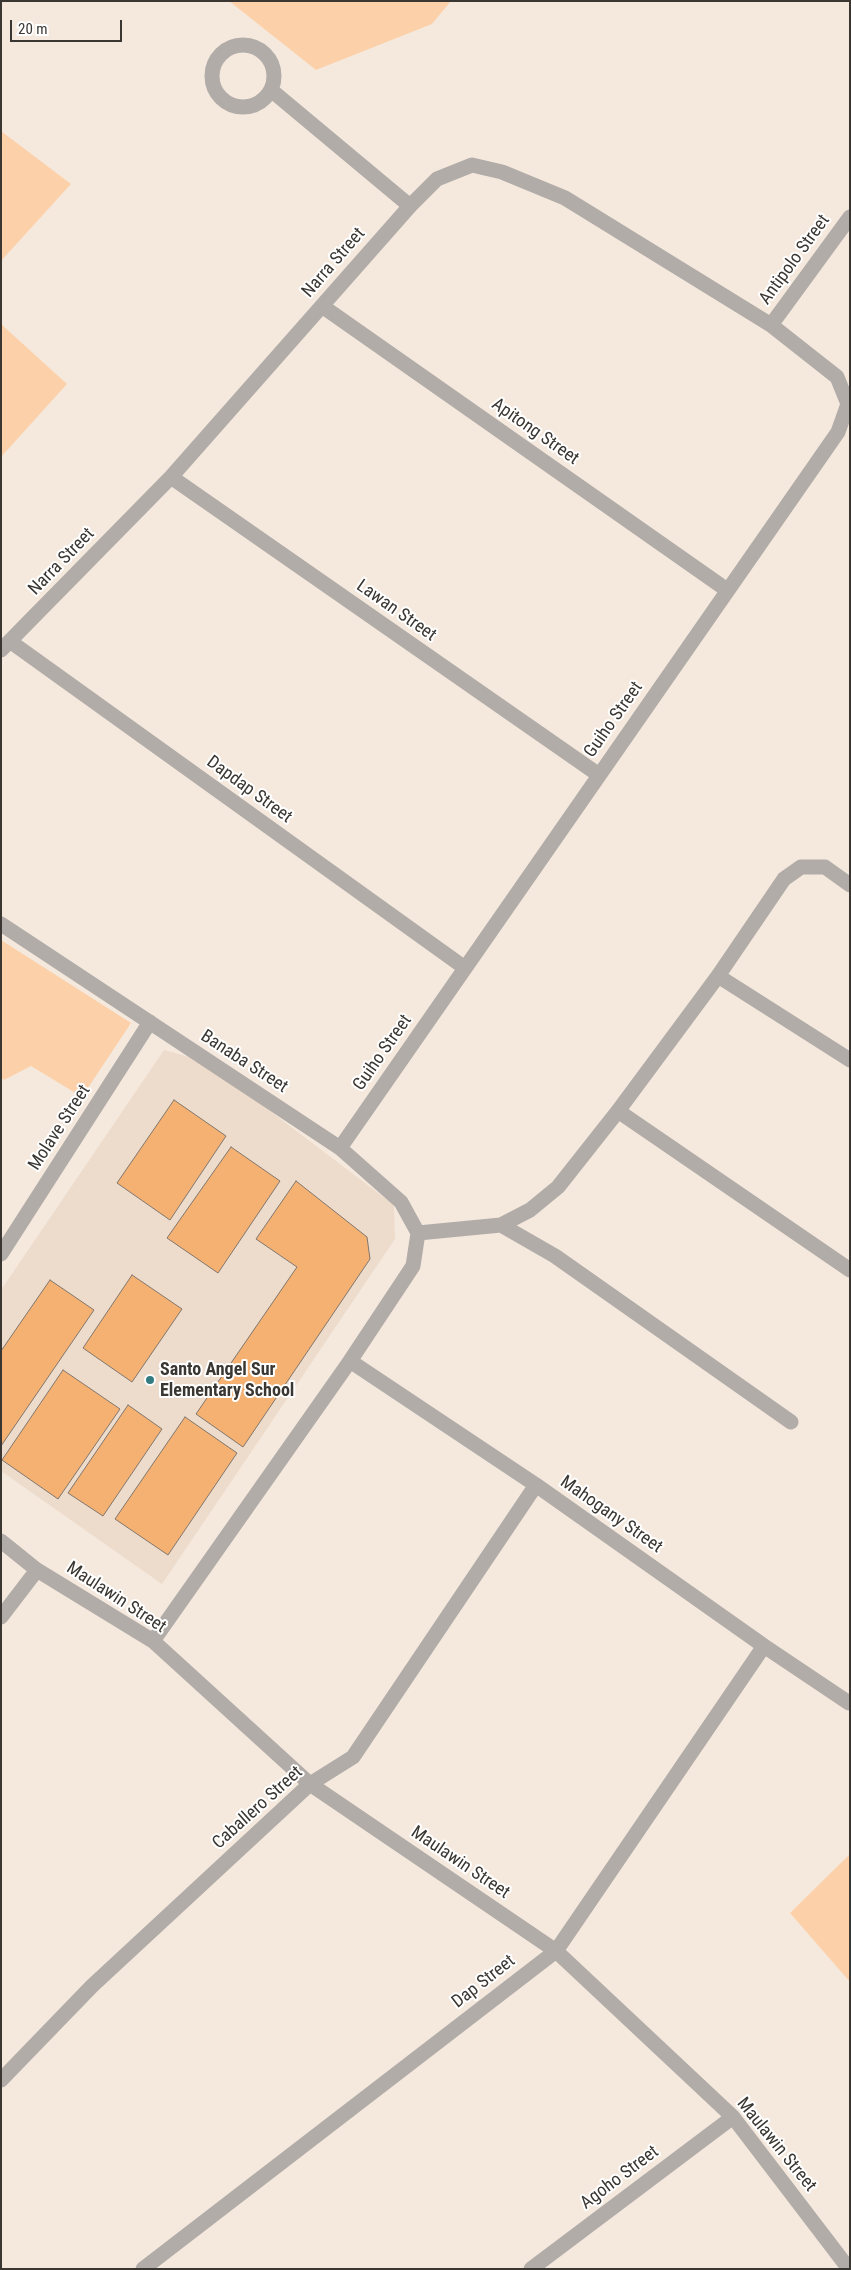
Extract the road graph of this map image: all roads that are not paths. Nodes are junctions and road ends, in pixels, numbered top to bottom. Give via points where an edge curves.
1 (272, 90) junction
2 (410, 206) junction
3 (850, 217) edge
4 (322, 306) junction
5 (771, 325) junction
6 (171, 477) junction
7 (728, 590) junction
8 (6, 646) edge
9 (599, 775) junction
10 (850, 885) edge
11 (1, 924) edge
12 (465, 968) junction
13 (718, 976) junction
14 (150, 1022) junction
15 (850, 1060) edge
16 (618, 1111) junction
17 (340, 1148) junction
18 (501, 1224) junction
19 (418, 1234) junction
20 (1, 1254) edge
21 (850, 1270) edge
22 (350, 1361) junction
23 (791, 1422) dead end
24 (536, 1485) junction
25 (1, 1541) edge
26 (37, 1570) junction
27 (1, 1616) edge
28 (153, 1641) junction
29 (764, 1646) junction
30 (849, 1703) edge
31 (310, 1784) junction
32 (556, 1951) junction
33 (1, 2080) edge
34 (732, 2117) junction
35 (143, 2269) edge
36 (531, 2269) edge
37 (849, 2269) edge

1 - 1 street via 273,66 257,48 233,46 215,62 214,86 220,98 230,104 242,108 253,106
1 - 2 street
2 - 4 street, Narra Street
2 - 5 street, Narra Street via 437,179 472,165 502,172 566,198
3 - 5 street, Antipolo Street
4 - 6 street, Narra Street
4 - 7 street, Apitong Street
5 - 7 street, Guiho Street via 837,377 848,404 838,432
6 - 8 street, Narra Street
6 - 9 street, Lawan Street
7 - 9 street, Guiho Street
8 - 12 street, Dapdap Street
9 - 12 street, Guiho Street
10 - 13 street via 825,867 801,866 784,878
11 - 14 street, Banaba Street
12 - 17 street, Guiho Street
13 - 15 street
13 - 16 street
14 - 17 street, Banaba Street
14 - 20 street, Molave Street
16 - 18 street via 558,1187 530,1210
16 - 21 street
17 - 19 street, Banaba Street via 401,1202
18 - 19 street
18 - 23 street via 555,1256
19 - 22 street via 413,1266
22 - 24 street, Mahogany Street
22 - 28 street
24 - 29 street, Mahogany Street
24 - 31 street, Caballero Street via 353,1757
25 - 26 street, Maulawin Street
26 - 27 street
26 - 28 street, Maulawin Street
28 - 31 street, Maulawin Street
29 - 30 street, Mahogany Street
29 - 32 street, Dap Street
31 - 32 street, Maulawin Street
31 - 33 street, Caballero Street via 92,1986
32 - 34 street, Maulawin Street
32 - 35 street, Dap Street
34 - 36 street, Agoho Street
34 - 37 street, Maulawin Street

